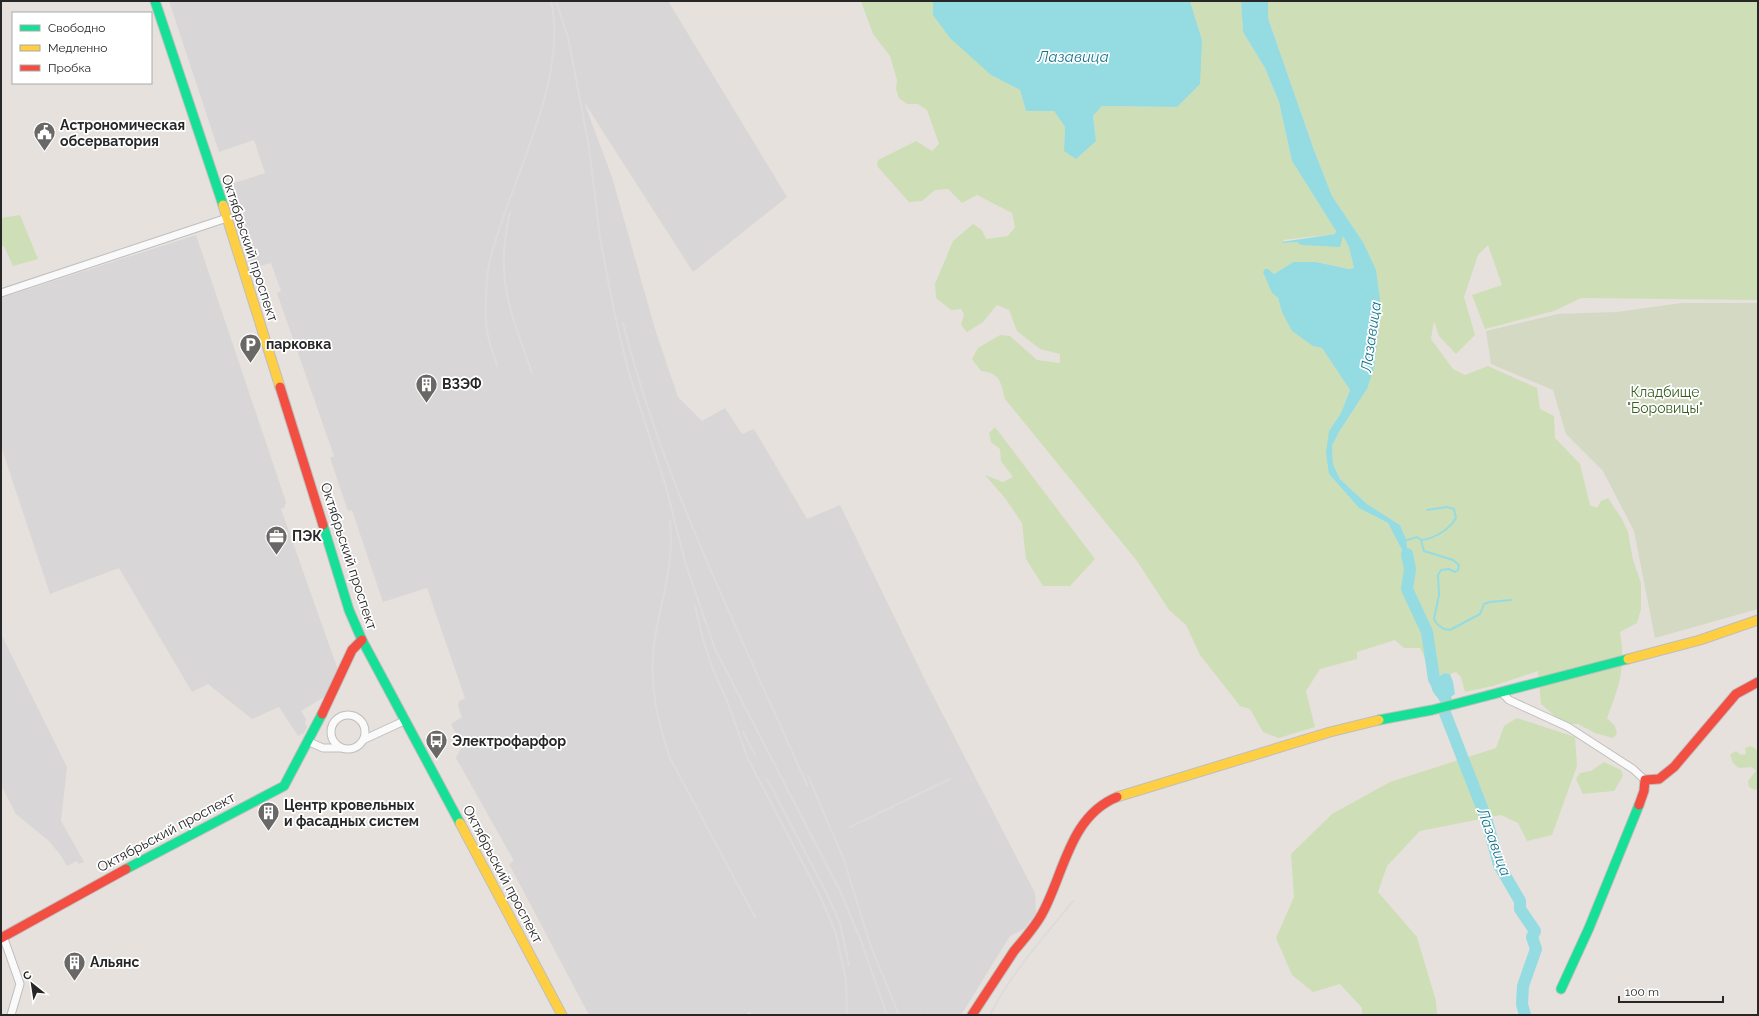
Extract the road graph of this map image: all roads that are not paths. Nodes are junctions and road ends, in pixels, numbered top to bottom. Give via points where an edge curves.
1 (155, 1) edge
2 (227, 218) junction
3 (1, 293) edge
4 (1758, 620) edge
5 (362, 640) junction
6 (1758, 682) edge
7 (1501, 692) junction
8 (404, 721) junction
9 (365, 739) junction
10 (307, 741) junction
11 (342, 748) junction
12 (1645, 780) junction
13 (2, 937) edge
14 (1561, 989) dead end
15 (11, 1015) edge
16 (562, 1015) edge
17 (972, 1015) edge

1 - 2 street, Октябрьский проспект
2 - 3 street
2 - 5 street, Октябрьский проспект via 349,610
4 - 7 street via 1700,640
5 - 8 street, Октябрьский проспект
5 - 10 street, Октябрьский проспект via 352,650
6 - 12 street via 1736,694 1674,766 1659,779
7 - 12 street via 1509,700 1568,727 1633,769
7 - 17 street via 1330,732 1115,798 1097,808 1083,824 1070,848 1043,913
8 - 9 street
8 - 16 street, Октябрьский проспект
9 - 11 street via 358,747 347,750
9 - 11 street via 363,722 353,715 342,716 331,729 333,741
10 - 11 street via 323,748
10 - 13 street, Октябрьский проспект via 284,786
12 - 14 street via 1644,791 1589,928
13 - 15 street via 20,984

